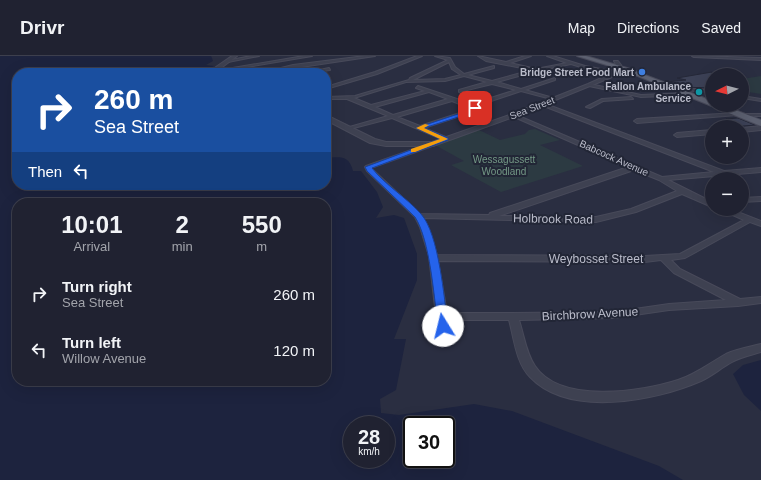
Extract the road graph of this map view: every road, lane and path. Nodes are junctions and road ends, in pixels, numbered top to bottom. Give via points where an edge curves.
1 (235, 56) edge
2 (257, 56) edge
3 (310, 56) edge
4 (373, 56) edge
5 (420, 56) edge
6 (437, 56) edge
7 (480, 56) edge
8 (529, 56) edge
9 (549, 56) edge
10 (580, 56) edge
11 (618, 56) edge
12 (694, 56) edge
13 (703, 56) edge
14 (761, 59) edge
15 (228, 61) junction
16 (449, 61) junction
17 (571, 63) junction
18 (506, 64) junction
19 (615, 66) junction
20 (493, 67) dead end
21 (218, 68) edge
22 (241, 68) edge
23 (284, 68) edge
24 (536, 70) junction
25 (464, 75) junction
26 (414, 78) junction
27 (419, 80) junction
28 (554, 80) dead end
29 (406, 81) junction
30 (490, 82) junction
31 (590, 85) junction
32 (331, 87) edge
33 (418, 87) dead end
34 (676, 89) junction
35 (430, 91) junction
36 (461, 91) dead end
37 (521, 91) junction
38 (705, 91) edge
39 (688, 94) junction
40 (646, 96) junction
41 (331, 98) edge
42 (349, 98) junction
43 (749, 98) edge
44 (453, 99) junction
45 (555, 99) junction
46 (761, 100) edge
47 (705, 101) edge
48 (543, 104) junction
49 (472, 106) junction
50 (370, 107) junction
51 (588, 107) dead end
52 (734, 112) edge
53 (739, 114) junction
54 (514, 115) junction
55 (761, 115) edge
56 (394, 117) junction
57 (331, 120) edge
58 (637, 121) dead end
59 (761, 123) edge
60 (419, 128) junction
61 (761, 128) edge
62 (348, 129) junction
63 (749, 129) edge
64 (705, 133) edge
65 (677, 135) dead end
66 (446, 139) junction
67 (433, 144) junction
68 (635, 167) junction
69 (761, 170) edge
70 (719, 172) edge
71 (735, 172) edge
72 (705, 175) edge
73 (661, 179) junction
74 (682, 191) junction
75 (761, 199) edge
76 (749, 200) edge
77 (705, 201) edge
78 (418, 216) junction
79 (740, 216) edge
80 (489, 217) junction
81 (750, 220) junction
82 (761, 224) edge
83 (433, 258) junction
84 (664, 258) junction
85 (761, 300) edge
86 (738, 303) junction
87 (441, 316) junction
88 (513, 317) junction
89 (444, 336) dead end
90 (761, 348) edge

1 - 15 street
2 - 15 street
3 - 22 street
4 - 23 street
5 - 32 street
6 - 16 street
7 - 18 street
8 - 18 street
9 - 17 street
10 - 19 main road
11 - 19 street
12 - 13 street
13 - 14 street
15 - 21 street
16 - 25 street via 456,71
16 - 26 street
17 - 19 street
17 - 24 street
18 - 24 street
19 - 31 street, Sea Street via 610,76
19 - 34 main road
20 - 25 street
24 - 30 street
25 - 27 street via 442,80
25 - 30 street
26 - 27 street
26 - 29 street
27 - 29 street
28 - 37 street
29 - 42 street
30 - 36 street
30 - 37 street
31 - 40 street
31 - 45 street, Sea Street
33 - 35 street
34 - 38 street
34 - 39 main road
35 - 44 street
35 - 50 street
37 - 45 street
37 - 49 street
39 - 40 street
39 - 47 main road
40 - 51 street via 605,100
41 - 42 street
42 - 50 street
43 - 46 street
44 - 49 street
44 - 56 street
45 - 48 street, Sea Street
48 - 54 street, Sea Street
48 - 70 street
49 - 60 street via 476,109
50 - 56 street
52 - 53 main road
53 - 55 street
53 - 58 street
53 - 59 main road
54 - 66 street, Sea Street
54 - 68 street, Babcock Avenue
56 - 60 street
56 - 62 street
57 - 62 street
60 - 66 street
61 - 63 street
62 - 67 street via 378,143
64 - 65 street
66 - 67 street, Sea Street
67 - 78 street, Sea Street via 368,167
68 - 73 street, Babcock Avenue
68 - 80 street
69 - 71 street
72 - 73 street
73 - 74 street, Babcock Avenue
74 - 77 street, Babcock Avenue
74 - 80 street, Holbrook Road via 611,219
75 - 76 street
78 - 80 street, Holbrook Road
78 - 83 street via 426,230
79 - 81 street
81 - 82 street
81 - 84 street, Weybosset Street via 682,256
83 - 84 street, Weybosset Street
83 - 87 street
84 - 86 street via 677,271
85 - 86 street, Birchbrow Avenue
86 - 88 street, Birchbrow Avenue via 680,306 614,315
87 - 88 street, Birchbrow Avenue
87 - 89 street
88 - 90 street via 528,364 534,374 555,388 588,396 632,396 672,387 700,376 730,358

